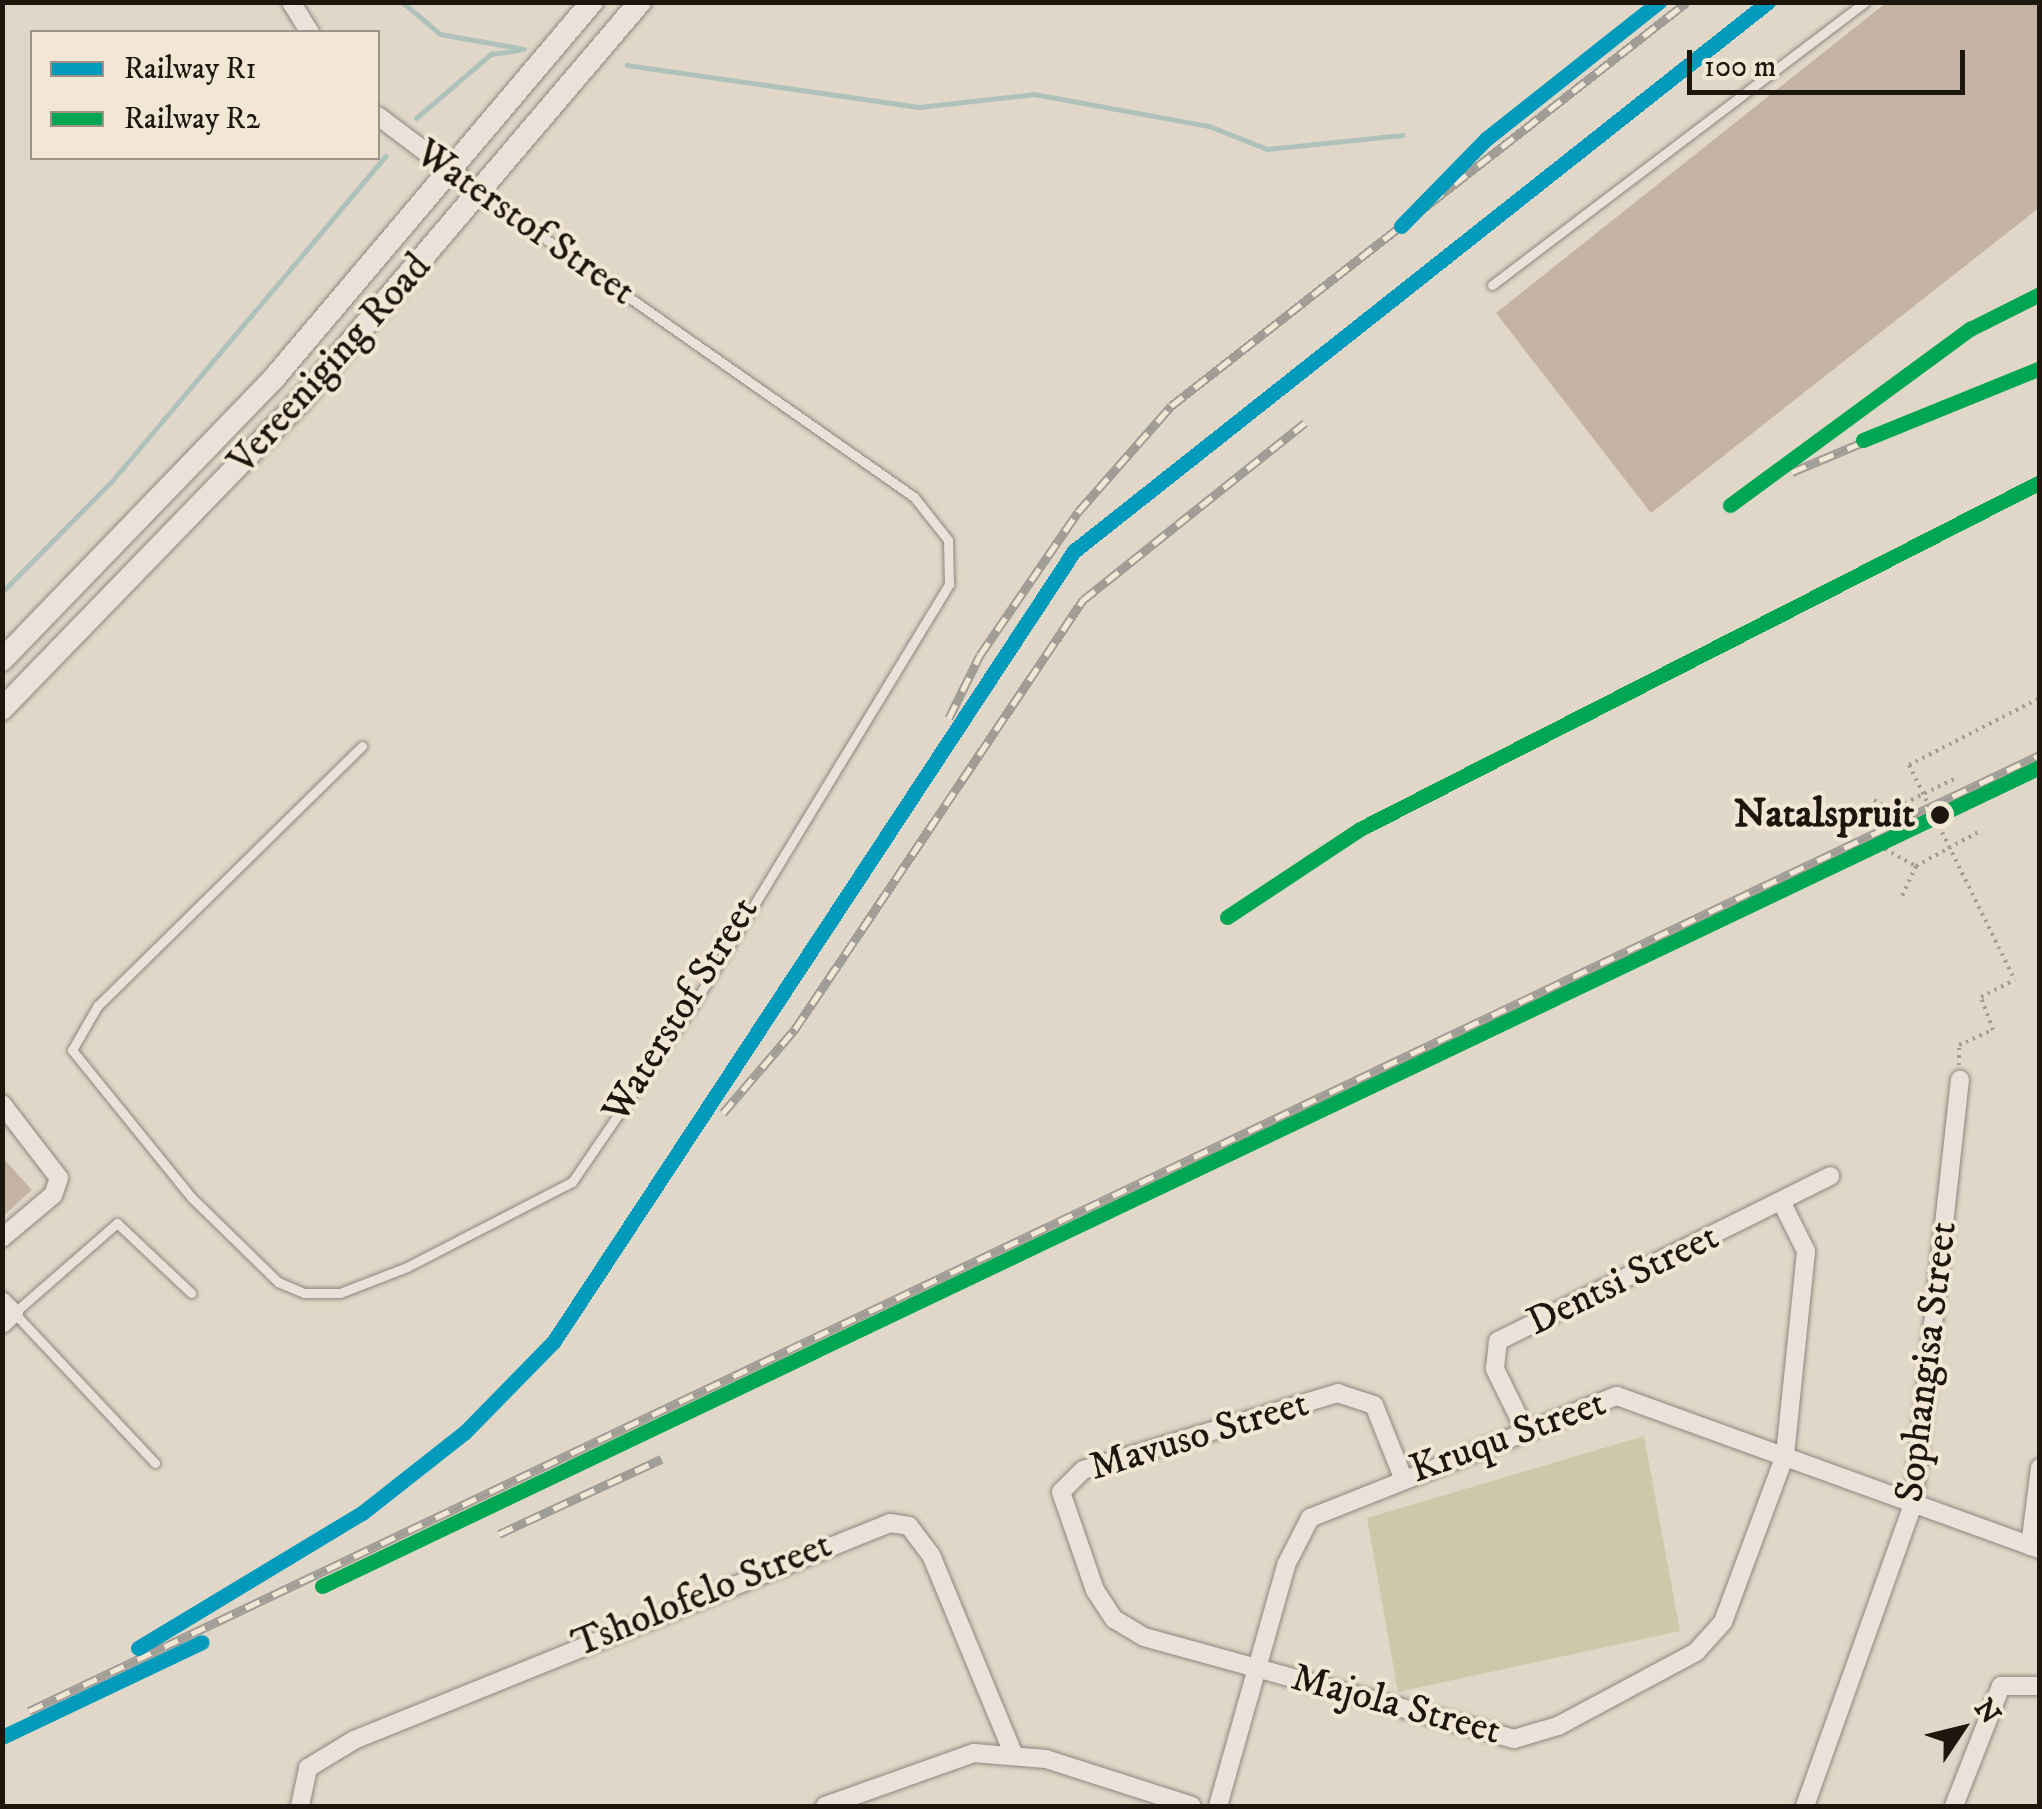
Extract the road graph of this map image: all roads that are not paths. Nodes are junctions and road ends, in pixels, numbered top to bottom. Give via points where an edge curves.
1 (291, 2) edge
2 (592, 2) edge
3 (640, 2) edge
4 (1865, 2) edge
5 (309, 30) edge
6 (380, 118) edge
7 (447, 172) junction
8 (480, 193) junction
9 (1492, 285) dead end
10 (2, 660) edge
11 (2, 709) edge
12 (362, 746) dead end
13 (1960, 1080) road end
14 (2, 1104) edge
15 (1830, 1176) dead end
16 (1782, 1203) junction
17 (2, 1238) edge
18 (191, 1294) dead end
19 (6, 1313) edge
20 (1522, 1426) junction
21 (1785, 1455) junction
22 (155, 1463) dead end
23 (2040, 1468) edge
24 (1402, 1475) junction
25 (1914, 1505) junction
26 (2035, 1547) edge
27 (1256, 1666) junction
28 (2040, 1686) edge
29 (1014, 1753) junction
30 (300, 1806) edge
31 (825, 1806) edge
32 (1192, 1806) edge
33 (1218, 1806) edge
34 (1804, 1806) edge
35 (1954, 1806) edge

1 - 5 street
2 - 7 main road, Vereeniging Road
3 - 8 main road, Vereeniging Road
4 - 9 lane
6 - 7 street, Waterstof Street
7 - 8 street, Waterstof Street
7 - 10 main road, Vereeniging Road via 275,377
8 - 11 main road, Vereeniging Road via 298,404
8 - 12 lane, Waterstof Street via 914,497 948,540 950,584 752,894 692,1007 572,1182 407,1266 340,1293 304,1293 278,1282 191,1197 72,1050 98,1006
13 - 25 street, Sophangisa Street
14 - 17 street via 59,1178 53,1195
15 - 16 street, Dentsi Street
16 - 20 street, Dentsi Street via 1498,1341 1496,1369
16 - 21 street, Majola Street via 1806,1251
18 - 19 lane via 117,1223
19 - 22 lane
20 - 21 street, Kruqu Street via 1617,1396 1639,1398
20 - 24 street, Kruqu Street
21 - 25 street, Kruqu Street
21 - 27 street, Majola Street via 1714,1639 1544,1732 1514,1739
23 - 26 street
24 - 27 street, Kruqu Street via 1310,1518
24 - 27 street, Mavuso Street via 1383,1420 1357,1392 1082,1470 1065,1483 1080,1555 1114,1619 1144,1637
25 - 26 street, Kruqu Street
25 - 34 street, Sophangisa Street
27 - 33 street, Kruqu Street
28 - 35 street via 2000,1686
29 - 30 street, Tsholofelo Street via 932,1555 909,1526 890,1523 354,1740 308,1768
29 - 31 street via 924,1766
29 - 32 street

